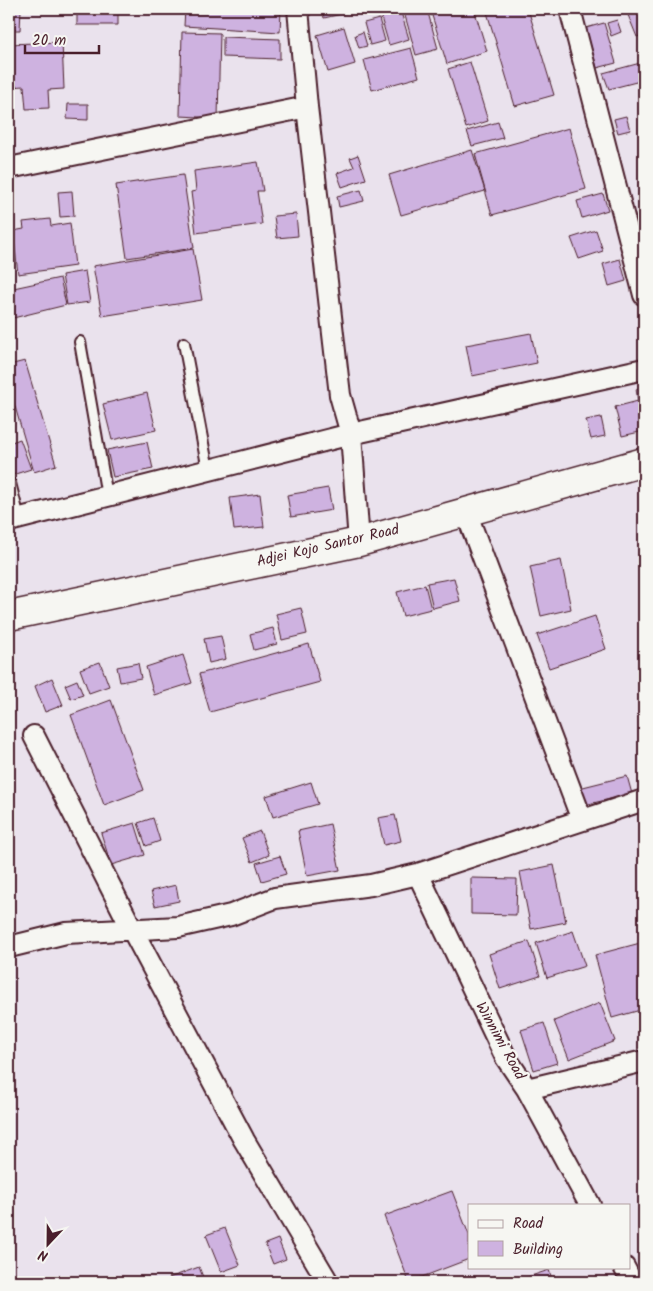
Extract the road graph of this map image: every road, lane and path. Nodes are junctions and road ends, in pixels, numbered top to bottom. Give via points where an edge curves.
1 (298, 9) edge
2 (570, 9) edge
3 (307, 107) junction
4 (9, 168) edge
5 (644, 295) edge
6 (80, 342) dead end
7 (184, 343) dead end
8 (644, 369) edge
9 (351, 434) junction
10 (644, 462) edge
11 (208, 470) junction
12 (10, 483) edge
13 (108, 496) junction
14 (466, 512) junction
15 (14, 519) edge
16 (359, 542) junction
17 (9, 616) edge
18 (34, 736) dead end
19 (644, 800) edge
20 (582, 820) junction
21 (418, 874) junction
22 (133, 930) junction
23 (9, 947) edge
24 (644, 1061) edge
25 (526, 1089) junction
26 (589, 1204) edge
27 (625, 1268) edge
28 (328, 1282) edge
29 (632, 1282) edge

1 - 3 street
2 - 5 street
3 - 4 street
3 - 9 street via 340,395
6 - 13 lane
7 - 11 lane
8 - 9 street
9 - 11 street
9 - 16 street
10 - 14 street, Adjei Kojo Santor Road
11 - 13 street
12 - 15 lane
13 - 15 street
14 - 16 street, Adjei Kojo Santor Road
14 - 20 street
16 - 17 street, Adjei Kojo Santor Road
18 - 22 street
19 - 20 street
20 - 21 street
21 - 22 street via 371,885 275,898 231,915 178,927
21 - 25 street, Winnimi Road via 506,1058
22 - 23 street via 66,934
22 - 28 street via 244,1140
24 - 25 street
25 - 26 street, Winnimi Road
27 - 29 street

